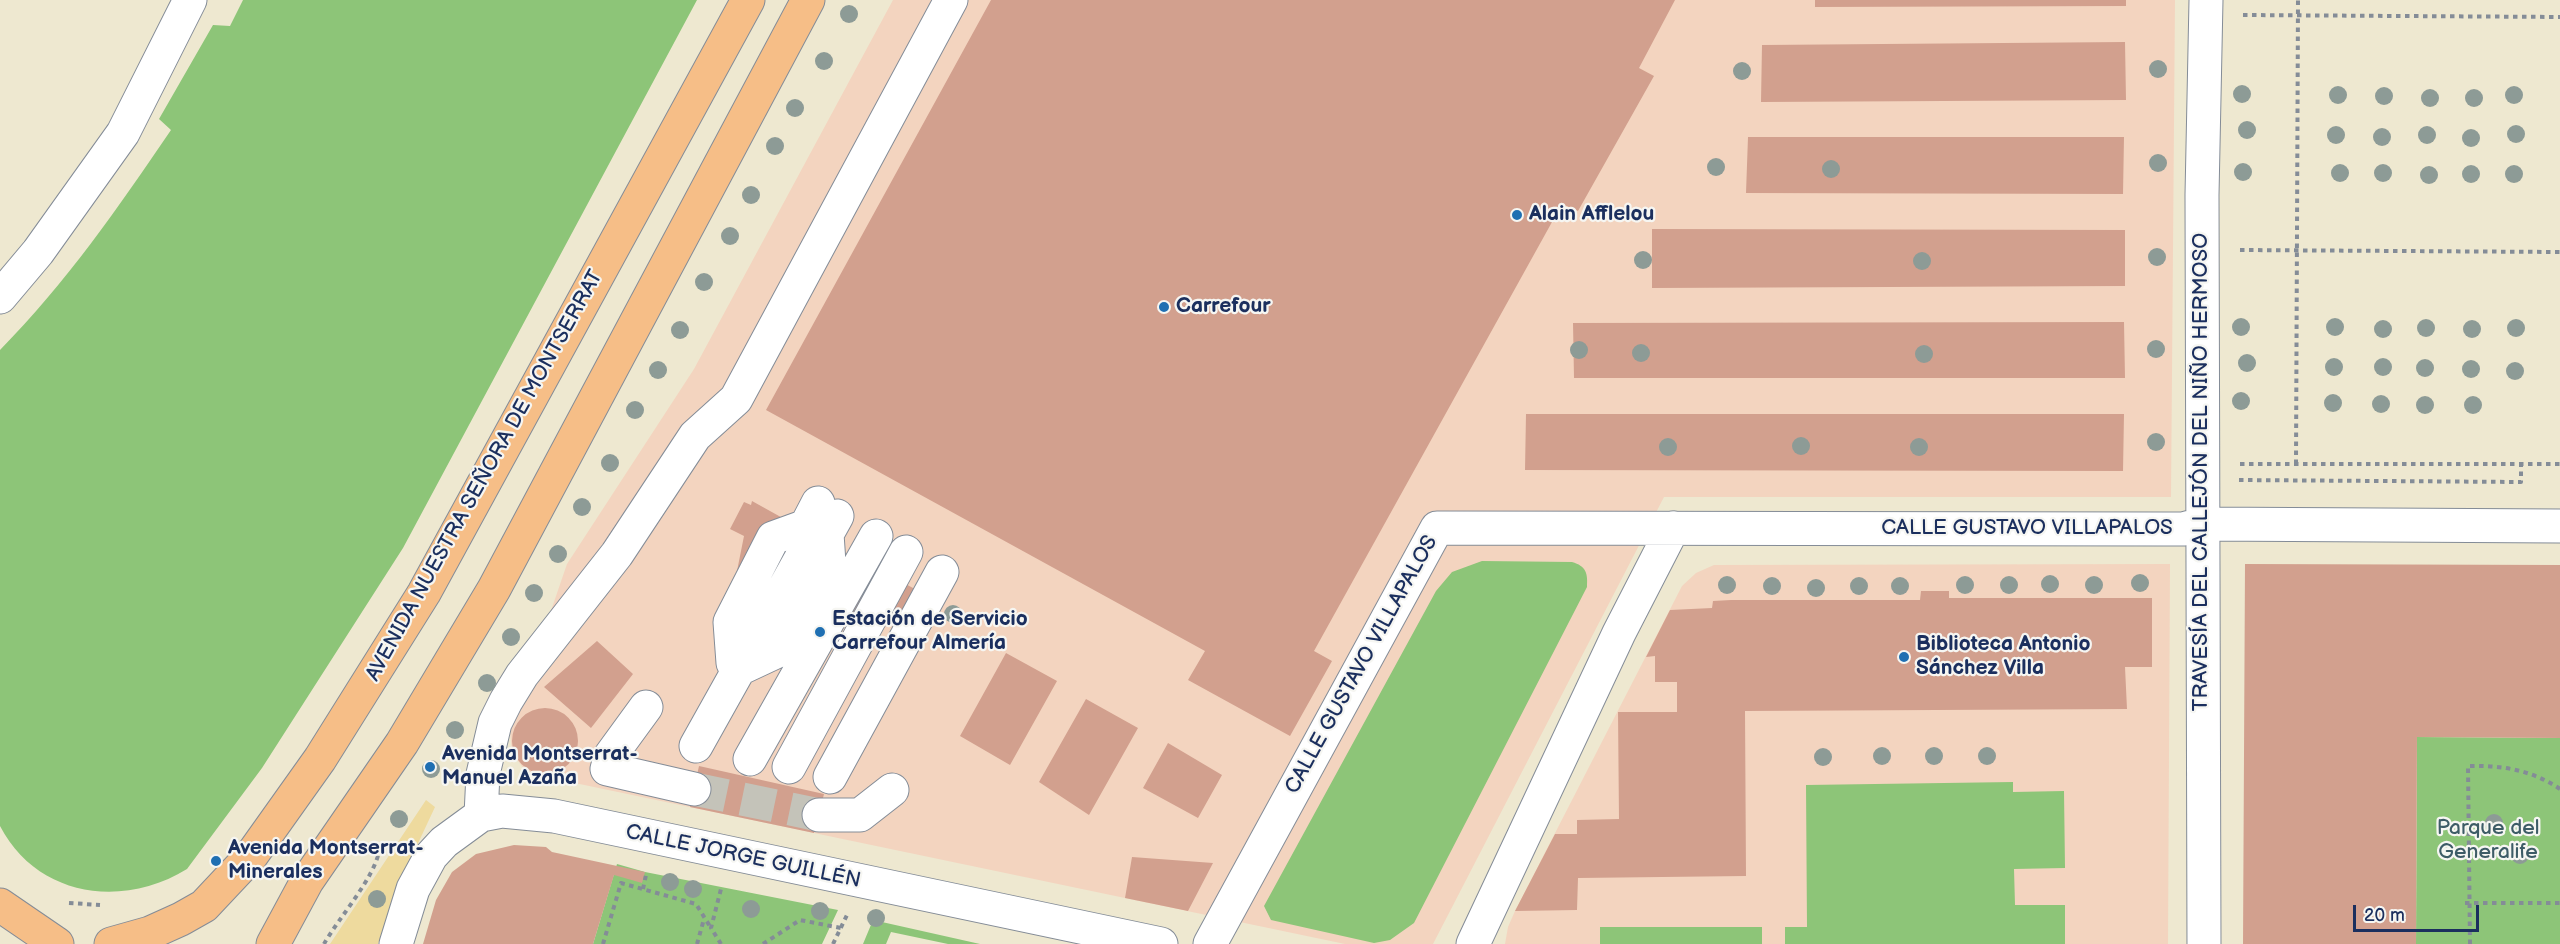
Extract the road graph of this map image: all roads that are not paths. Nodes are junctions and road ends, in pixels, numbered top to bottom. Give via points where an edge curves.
1 (190, 0) edge
2 (748, 0) edge
3 (808, 0) edge
4 (951, 0) edge
5 (2206, 0) edge
6 (0, 297) edge
7 (2202, 524) junction
8 (2560, 526) edge
9 (1672, 528) junction
10 (876, 536) dead end
11 (906, 552) dead end
12 (942, 572) dead end
13 (737, 670) junction
14 (646, 707) dead end
15 (696, 746) dead end
16 (750, 759) dead end
17 (789, 767) dead end
18 (830, 777) dead end
19 (694, 789) tunnel mouth
20 (892, 790) dead end
21 (481, 815) junction
22 (819, 815) tunnel mouth
23 (0, 905) edge
24 (57, 944) edge
25 (111, 944) edge
26 (273, 944) edge
27 (396, 944) edge
28 (1161, 944) edge
29 (1210, 944) edge
30 (1473, 944) edge
31 (2204, 944) edge

1 - 6 street via 123,132 38,252
2 - 25 main road, AVENIDA NUESTRA SEÑORA DE MONTSERRAT via 423,593 302,786 237,873 204,906 150,933
3 - 26 main road via 494,589 402,743 298,895
4 - 21 street via 736,399 695,436 617,554 506,701 495,723 487,756
5 - 7 street, TRAVESÍA DEL CALLEJÓN DEL NIÑO HERMOSO
7 - 8 street, CALLE GUSTAVO VILLAPALOS
7 - 9 street, CALLE GUSTAVO VILLAPALOS via 2183,529
7 - 31 street, TRAVESÍA DEL CALLEJÓN DEL NIÑO HERMOSO
9 - 29 street, CALLE GUSTAVO VILLAPALOS via 1437,528
9 - 30 street
10 - 16 street
11 - 17 street
12 - 18 street
13 - 13 street via 784,648 830,563 821,522 773,538 730,622
13 - 15 street
14 - 19 street via 611,755 607,769
20 - 22 street via 860,815
21 - 27 street via 430,856 413,889
21 - 28 street, CALLE JORGE GUILLÉN via 502,811 554,816
23 - 24 main road

